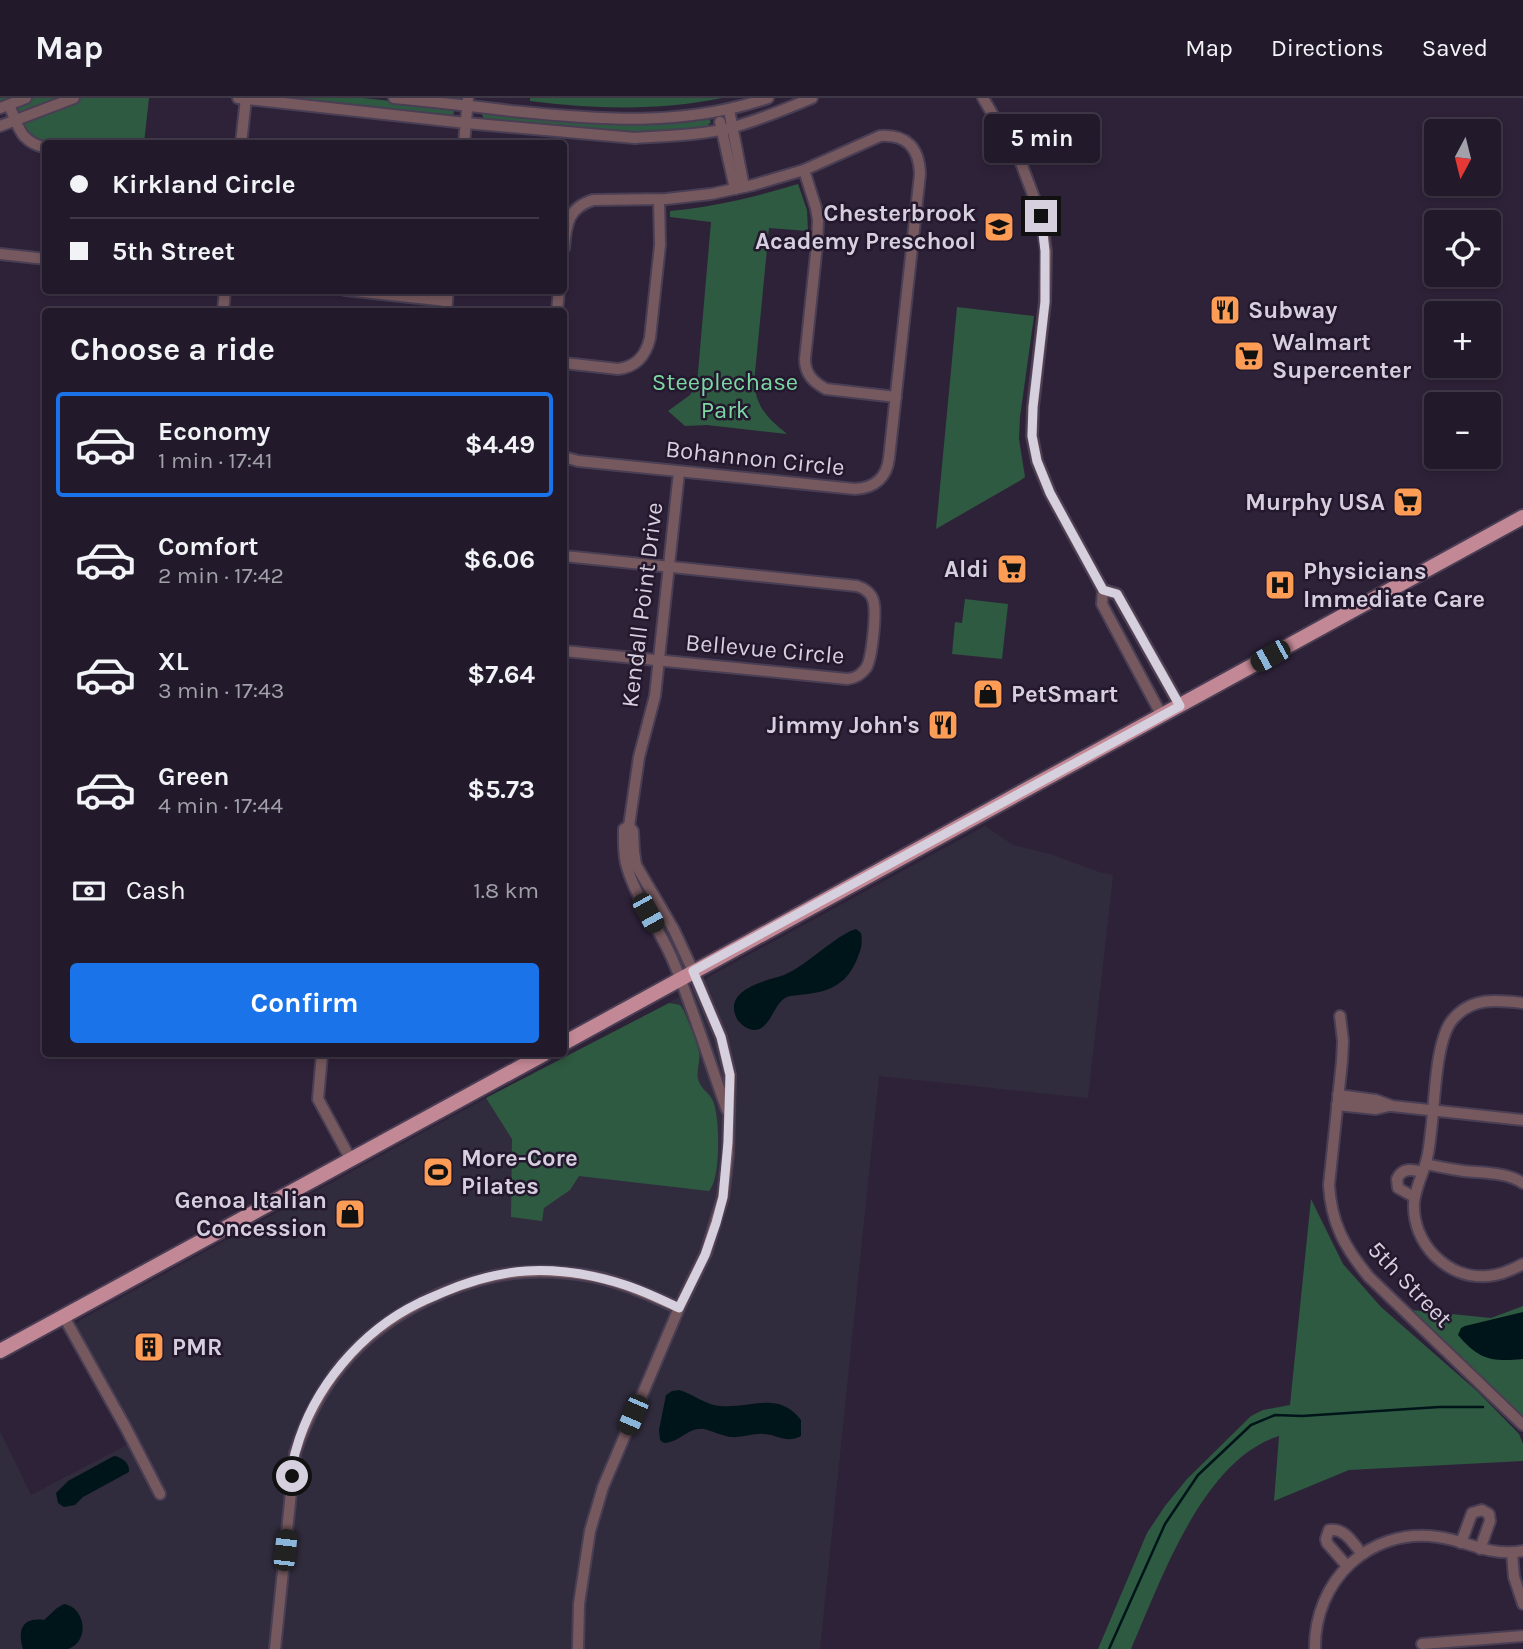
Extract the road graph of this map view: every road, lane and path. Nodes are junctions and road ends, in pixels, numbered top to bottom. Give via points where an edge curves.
1 (26, 98) edge
2 (74, 98) edge
3 (238, 98) edge
4 (246, 98) edge
5 (394, 98) edge
6 (768, 98) edge
7 (812, 98) edge
8 (983, 98) edge
9 (468, 102) edge
10 (4, 107) edge
11 (724, 111) junction
12 (15, 120) junction
13 (466, 123) junction
14 (0, 126) edge
15 (727, 128) junction
16 (241, 140) edge
17 (464, 140) edge
18 (42, 146) edge
19 (804, 170) junction
20 (739, 188) junction
21 (659, 200) junction
22 (567, 224) edge
23 (0, 254) edge
24 (42, 259) edge
25 (382, 294) edge
26 (447, 301) edge
27 (567, 363) edge
28 (896, 397) junction
29 (567, 458) edge
30 (679, 471) junction
31 (1523, 517) edge
32 (567, 556) edge
33 (669, 566) junction
34 (1103, 590) junction
35 (567, 651) edge
36 (659, 660) junction
37 (1180, 706) junction
38 (1163, 716) junction
39 (687, 975) junction
40 (1523, 1003) edge
41 (1340, 1016) dead end
42 (567, 1041) edge
43 (322, 1057) edge
44 (539, 1057) edge
45 (1337, 1100) junction
46 (1434, 1110) junction
47 (728, 1112) junction
48 (1523, 1120) edge
49 (351, 1160) junction
50 (1424, 1168) junction
51 (1523, 1183) edge
52 (1414, 1197) junction
53 (1523, 1264) edge
54 (679, 1308) junction
55 (64, 1317) junction
56 (0, 1351) edge
57 (1523, 1425) edge
58 (160, 1494) dead end
59 (1461, 1543) junction
60 (1480, 1549) junction
61 (1518, 1552) edge
62 (1362, 1554) junction
63 (1347, 1566) junction
64 (1523, 1604) edge
65 (1523, 1636) edge
66 (1422, 1644) dead end
67 (275, 1649) edge
68 (578, 1649) edge
69 (1315, 1649) edge

1 - 10 street
2 - 12 street
3 - 4 street
4 - 13 street
4 - 16 street
5 - 9 street
6 - 11 street
7 - 15 street
8 - 34 street via 1021,163 1041,216 1045,302 1032,436 1037,461
9 - 11 street via 611,120
9 - 13 street
10 - 12 street
11 - 15 street
12 - 14 street
12 - 18 street via 29,141
13 - 15 street via 635,138
13 - 17 street
15 - 20 street
19 - 20 street, Bohannon Circle
19 - 28 street via 818,220 807,373 827,389
19 - 28 street, Bohannon Circle via 880,136 904,140 918,157 920,174
20 - 21 street, Bohannon Circle
21 - 22 street, Bohannon Circle via 593,200 576,209
21 - 27 street via 660,245 646,352 625,368
23 - 24 street
25 - 26 street
28 - 30 street, Bohannon Circle via 888,468 870,486 855,489
29 - 30 street, Bohannon Circle
30 - 33 street, Kendall Point Drive
31 - 37 main road
32 - 33 street, Bellevue Circle
33 - 36 street, Kendall Point Drive
33 - 36 street, Bellevue Circle via 857,586 872,597 875,607 869,662 854,678
34 - 37 street via 1117,594
34 - 38 street via 1102,604
35 - 36 street, Bellevue Circle
36 - 39 street, Kendall Point Drive via 629,826 633,831 631,866 674,930
37 - 38 main road
38 - 39 main road
39 - 42 main road
39 - 47 street, Kendall Point Drive via 701,1034
39 - 47 street, Kendall Point Drive via 721,1037 730,1075
40 - 46 street via 1479,1002 1461,1010 1449,1023 1440,1049
41 - 45 street, 5th Street via 1343,1041
43 - 49 street via 318,1099
44 - 49 main road
45 - 46 street via 1376,1100
45 - 57 street, 5th Street via 1330,1202 1351,1255 1368,1277
46 - 48 street
46 - 50 street
47 - 54 street, Kendall Point Drive via 723,1197 705,1255
49 - 55 main road
50 - 51 street via 1503,1175
50 - 52 street
50 - 52 street via 1403,1171 1397,1179 1398,1188
52 - 53 street via 1415,1222 1422,1240 1450,1267 1471,1276 1487,1276
54 - 67 street via 627,1285 587,1275 526,1271 492,1275 455,1288 418,1303 383,1325 339,1368 303,1426 295,1453
54 - 68 street, Kendall Point Drive via 603,1487 590,1531 579,1604
55 - 56 main road
55 - 58 street
59 - 60 street
59 - 60 street via 1472,1513 1482,1510 1490,1521
59 - 62 street via 1414,1537 1387,1542
60 - 61 street
61 - 64 street via 1514,1577
62 - 63 street
62 - 63 street via 1344,1532 1329,1530 1327,1543
63 - 69 street via 1320,1610
65 - 66 street

